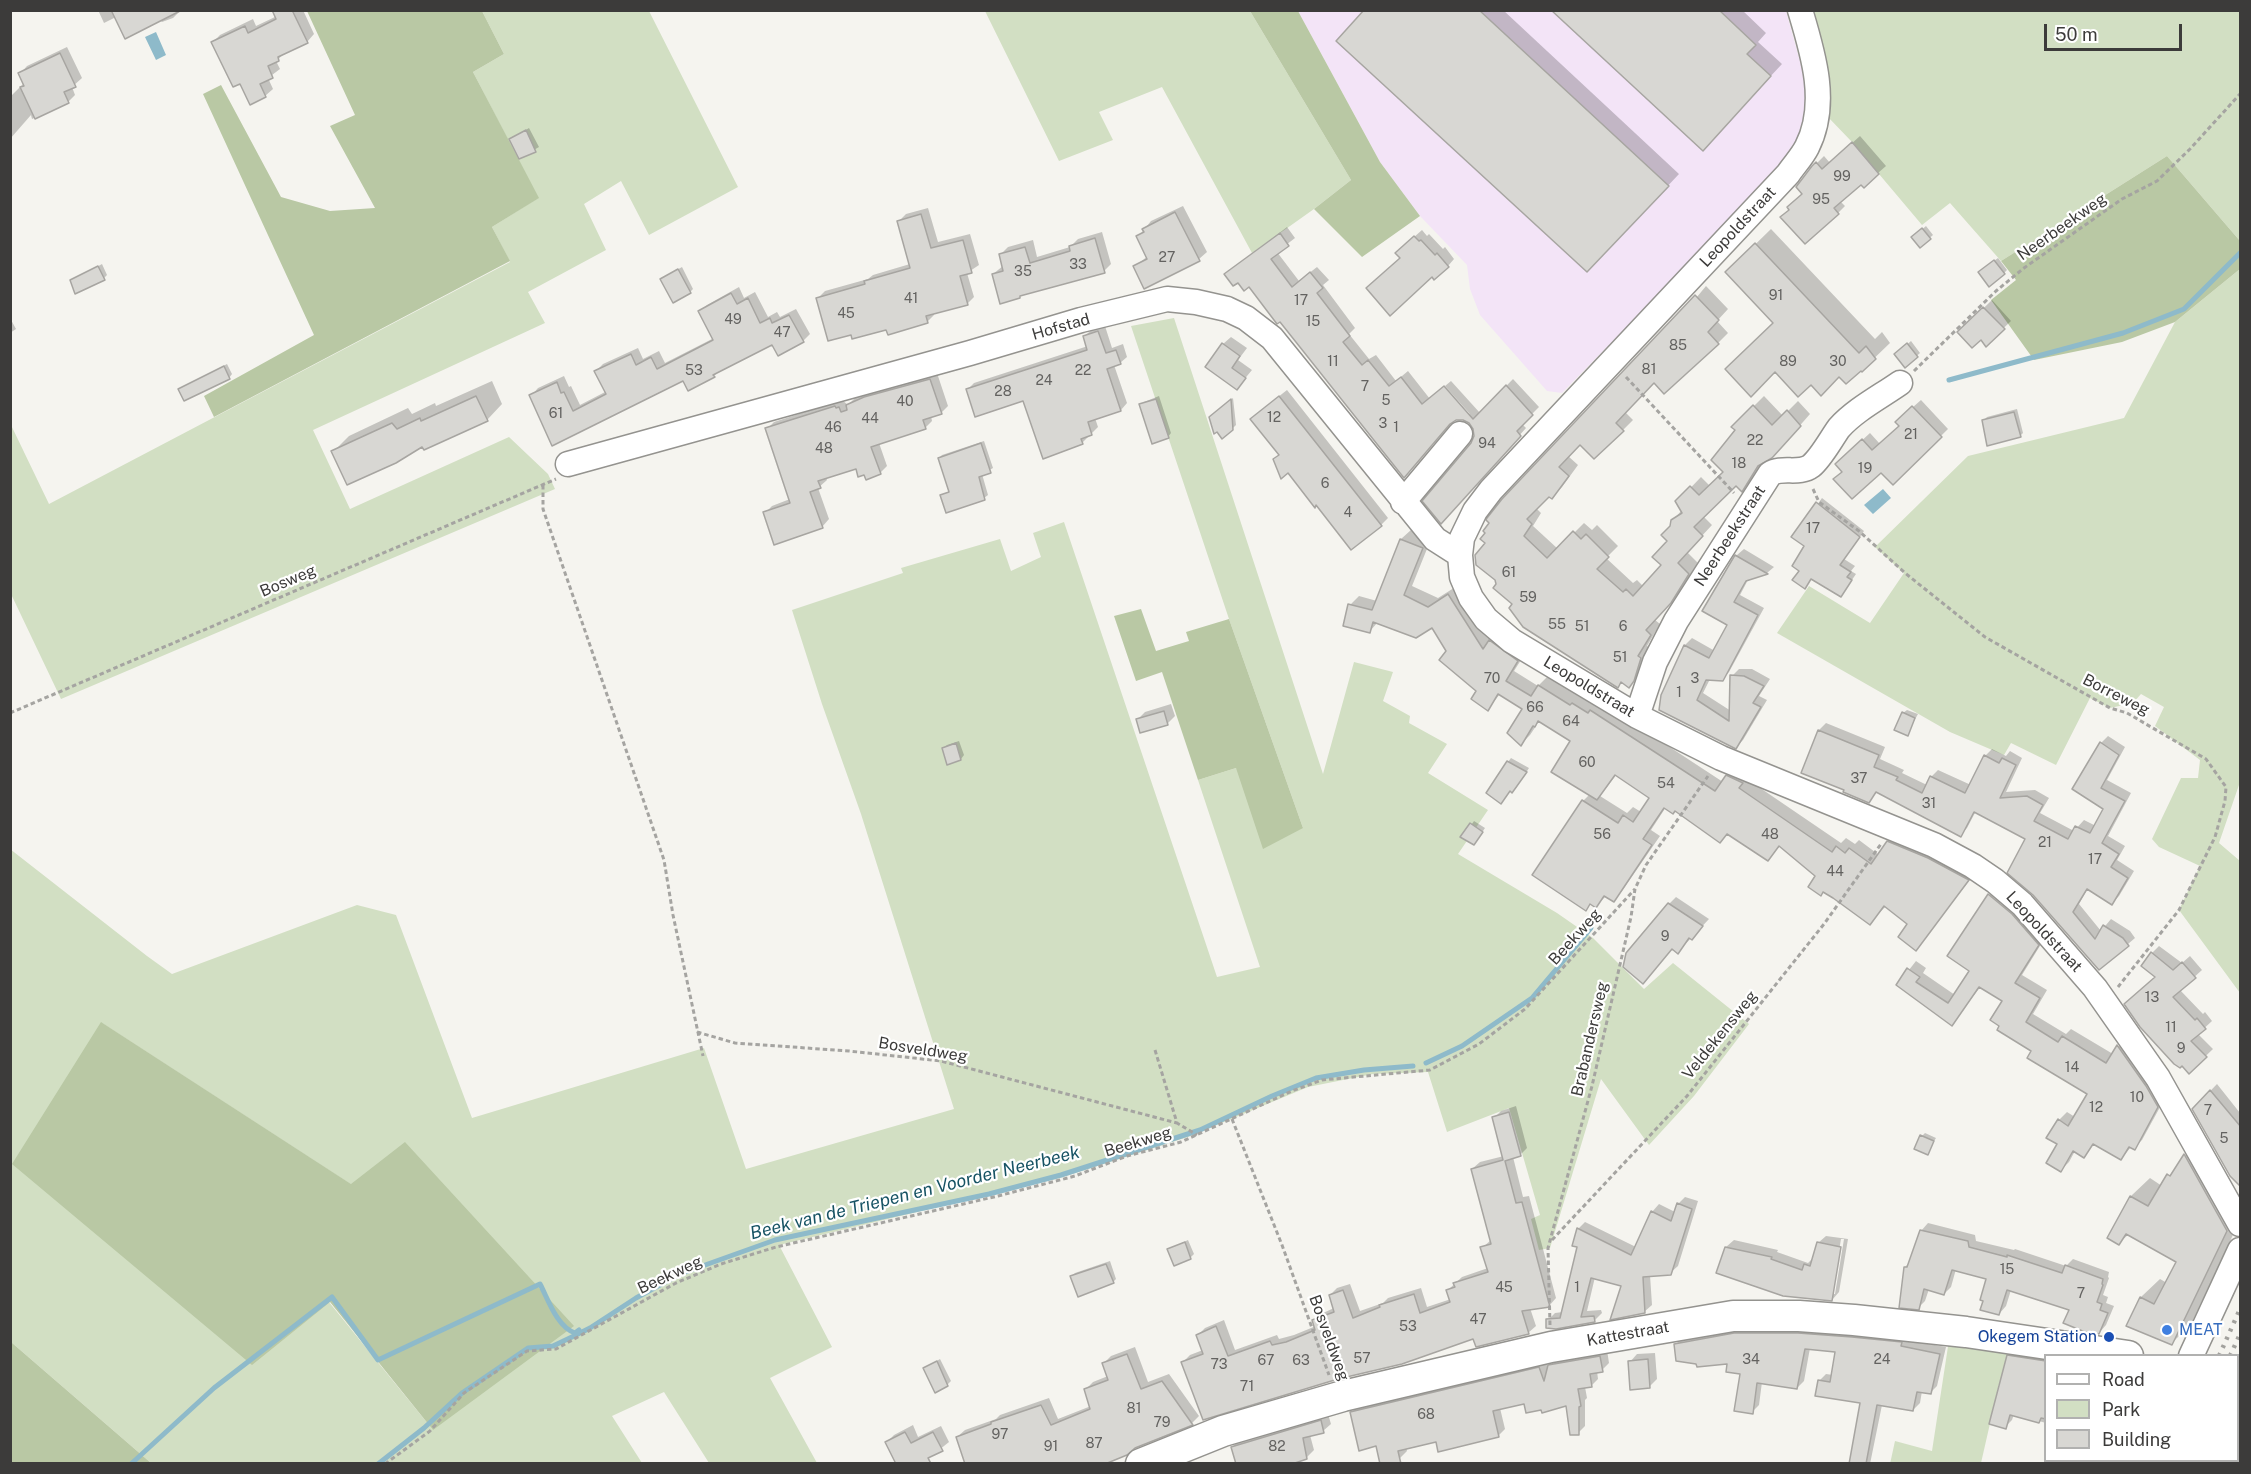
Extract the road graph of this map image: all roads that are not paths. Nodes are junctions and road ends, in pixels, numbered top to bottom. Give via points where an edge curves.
1 (1800, 10) edge
2 (1900, 383) road end
3 (1460, 434) dead end
4 (568, 464) road end
5 (1403, 502) junction
6 (1460, 555) junction
7 (1637, 716) junction
8 (2241, 1224) edge
9 (2241, 1250) edge
10 (2114, 1354) edge
11 (2192, 1354) edge
12 (1141, 1464) edge

1 - 6 street, Leopoldstraat via 1816,68 1818,98 1816,122 1807,147 1788,174 1491,490 1462,538
2 - 7 street, Neerbeekstraat via 1841,426 1811,466 1775,471 1766,479 1676,621 1655,662
3 - 5 street
4 - 5 street, Hofstad via 1167,299 1227,309 1272,338
5 - 6 street, Hofstad via 1435,539
6 - 7 street, Leopoldstraat via 1462,577 1486,619 1512,641
7 - 8 street, Leopoldstraat via 1721,758 1934,845 1995,881 2022,904 2103,999 2158,1078
9 - 11 street
10 - 12 main road, Kattestraat via 1966,1332 1799,1316 1733,1316 1551,1347 1337,1398 1222,1431

